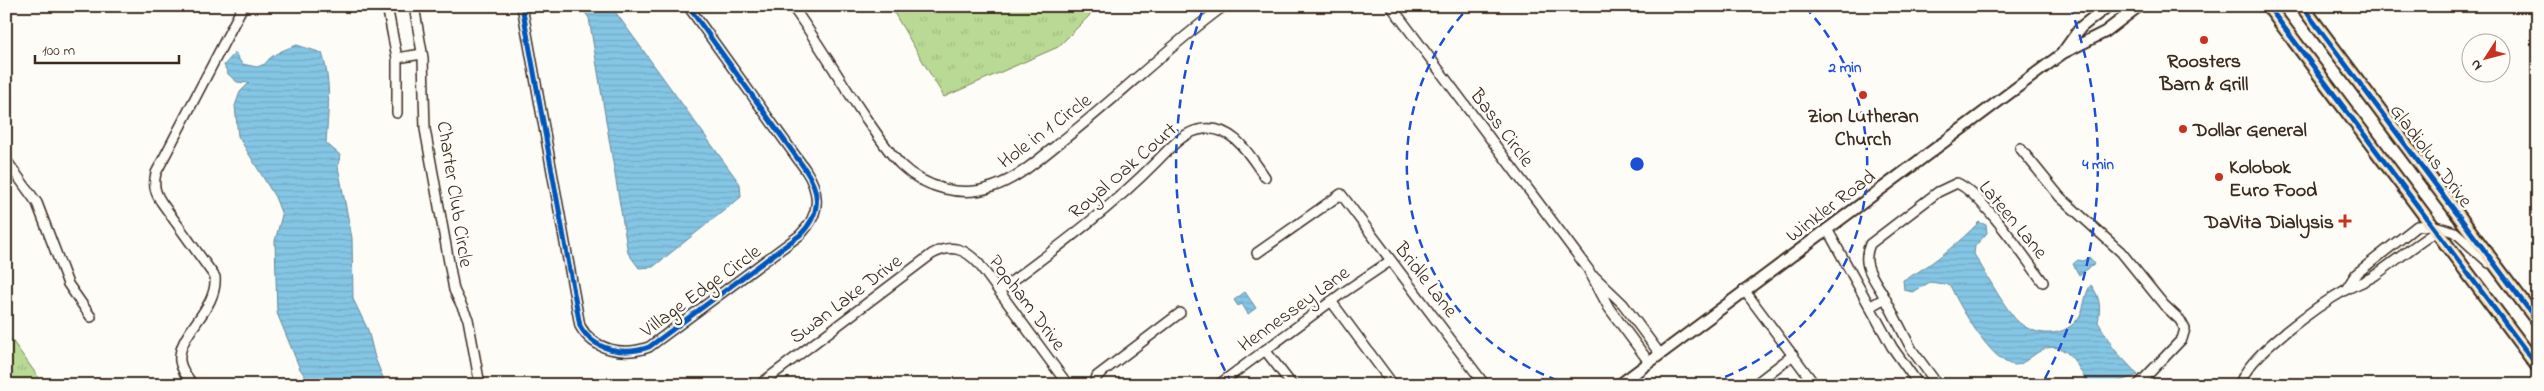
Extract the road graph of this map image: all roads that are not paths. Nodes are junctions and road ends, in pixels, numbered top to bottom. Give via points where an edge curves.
1 (243, 6) edge
2 (388, 6) edge
3 (414, 6) edge
4 (522, 6) edge
5 (688, 6) edge
6 (792, 6) edge
7 (1224, 6) edge
8 (1391, 6) edge
9 (2108, 6) edge
10 (2139, 6) edge
11 (2268, 6) edge
12 (2302, 6) edge
13 (2063, 53) junction
14 (422, 54) junction
15 (397, 58) junction
16 (397, 113) dead end
17 (2020, 148) dead end
18 (6, 160) edge
19 (1266, 177) dead end
20 (2434, 228) junction
21 (1827, 229) junction
22 (954, 246) joint
23 (1257, 253) dead end
24 (1390, 261) junction
25 (1588, 269) junction
26 (2501, 272) junction
27 (2043, 282) dead end
28 (2347, 289) junction
29 (1744, 290) junction
30 (999, 291) junction
31 (1885, 298) junction
32 (1331, 301) junction
33 (1871, 306) junction
34 (1180, 313) dead end
35 (91, 318) dead end
36 (2538, 322) edge
37 (1265, 350) junction
38 (1660, 354) junction
39 (1793, 355) junction
40 (1649, 362) junction
41 (1925, 367) junction
42 (2538, 367) edge
43 (1911, 375) junction
44 (1390, 379) dead end
45 (193, 385) edge
46 (480, 385) edge
47 (760, 385) edge
48 (1068, 385) edge
49 (1094, 385) edge
50 (1218, 385) edge
51 (1292, 385) edge
52 (1485, 385) edge
53 (1619, 385) edge
54 (1754, 385) edge
55 (1815, 385) edge
56 (1919, 385) edge
57 (1938, 385) edge
58 (2138, 385) edge
59 (2240, 385) edge

1 - 45 street via 156,173 154,183 156,194 215,277 216,288 207,308 181,350 183,371
2 - 15 street
3 - 14 street, Charter Club Circle
4 - 5 street, Village Edge Circle via 580,326 598,344 629,352 649,347 800,235 814,219 818,202 813,181
6 - 7 street, Hole in 1 Circle via 855,103 902,166 930,185 970,192 992,188 1020,173 1094,116 1168,49
8 - 25 street, Bass Circle
9 - 13 street, Winkler Road via 2081,27
10 - 13 street, Winkler Road via 2105,32
11 - 20 main road, Gladiolus Drive
12 - 26 main road, Gladiolus Drive
13 - 21 street, Winkler Road
14 - 15 street
14 - 46 street, Charter Club Circle via 425,128 454,290 468,319
15 - 16 street
17 - 58 street via 2060,197 2122,252 2185,329 2182,339
18 - 35 street via 37,202 68,284
19 - 30 street, Royal Oak Court via 1234,138 1214,129 1194,131 1176,143 1105,211
20 - 26 street via 2455,232
20 - 28 street via 2372,277
20 - 28 street via 2417,226 2356,274
20 - 42 main road, Gladiolus Drive
21 - 29 street, Winkler Road
21 - 33 street
22 - 30 street, Popham Drive via 971,256
22 - 47 street, Swan Lake Drive via 932,254
23 - 24 street, Bridle Lane via 1341,194
24 - 32 street, Hennessey Lane
24 - 52 street, Bridle Lane
25 - 38 street, Bass Circle via 1623,304
25 - 40 street, Bass Circle via 1609,308
26 - 36 main road, Gladiolus Drive
27 - 31 street, Lateen Lane via 1974,193 1957,183 1938,192 1870,244 1865,263
28 - 59 street via 2255,357
29 - 38 street, Winkler Road
29 - 39 street
30 - 48 street, Popham Drive
31 - 33 street
31 - 41 street via 1912,350
32 - 37 street, Hennessey Lane
32 - 44 street
33 - 43 street
34 - 49 street via 1097,376
37 - 50 street, Hennessey Lane
37 - 51 street
38 - 40 street, Winkler Road
39 - 54 street
39 - 55 street
40 - 53 street, Winkler Road
41 - 43 street
41 - 57 street
43 - 56 street

